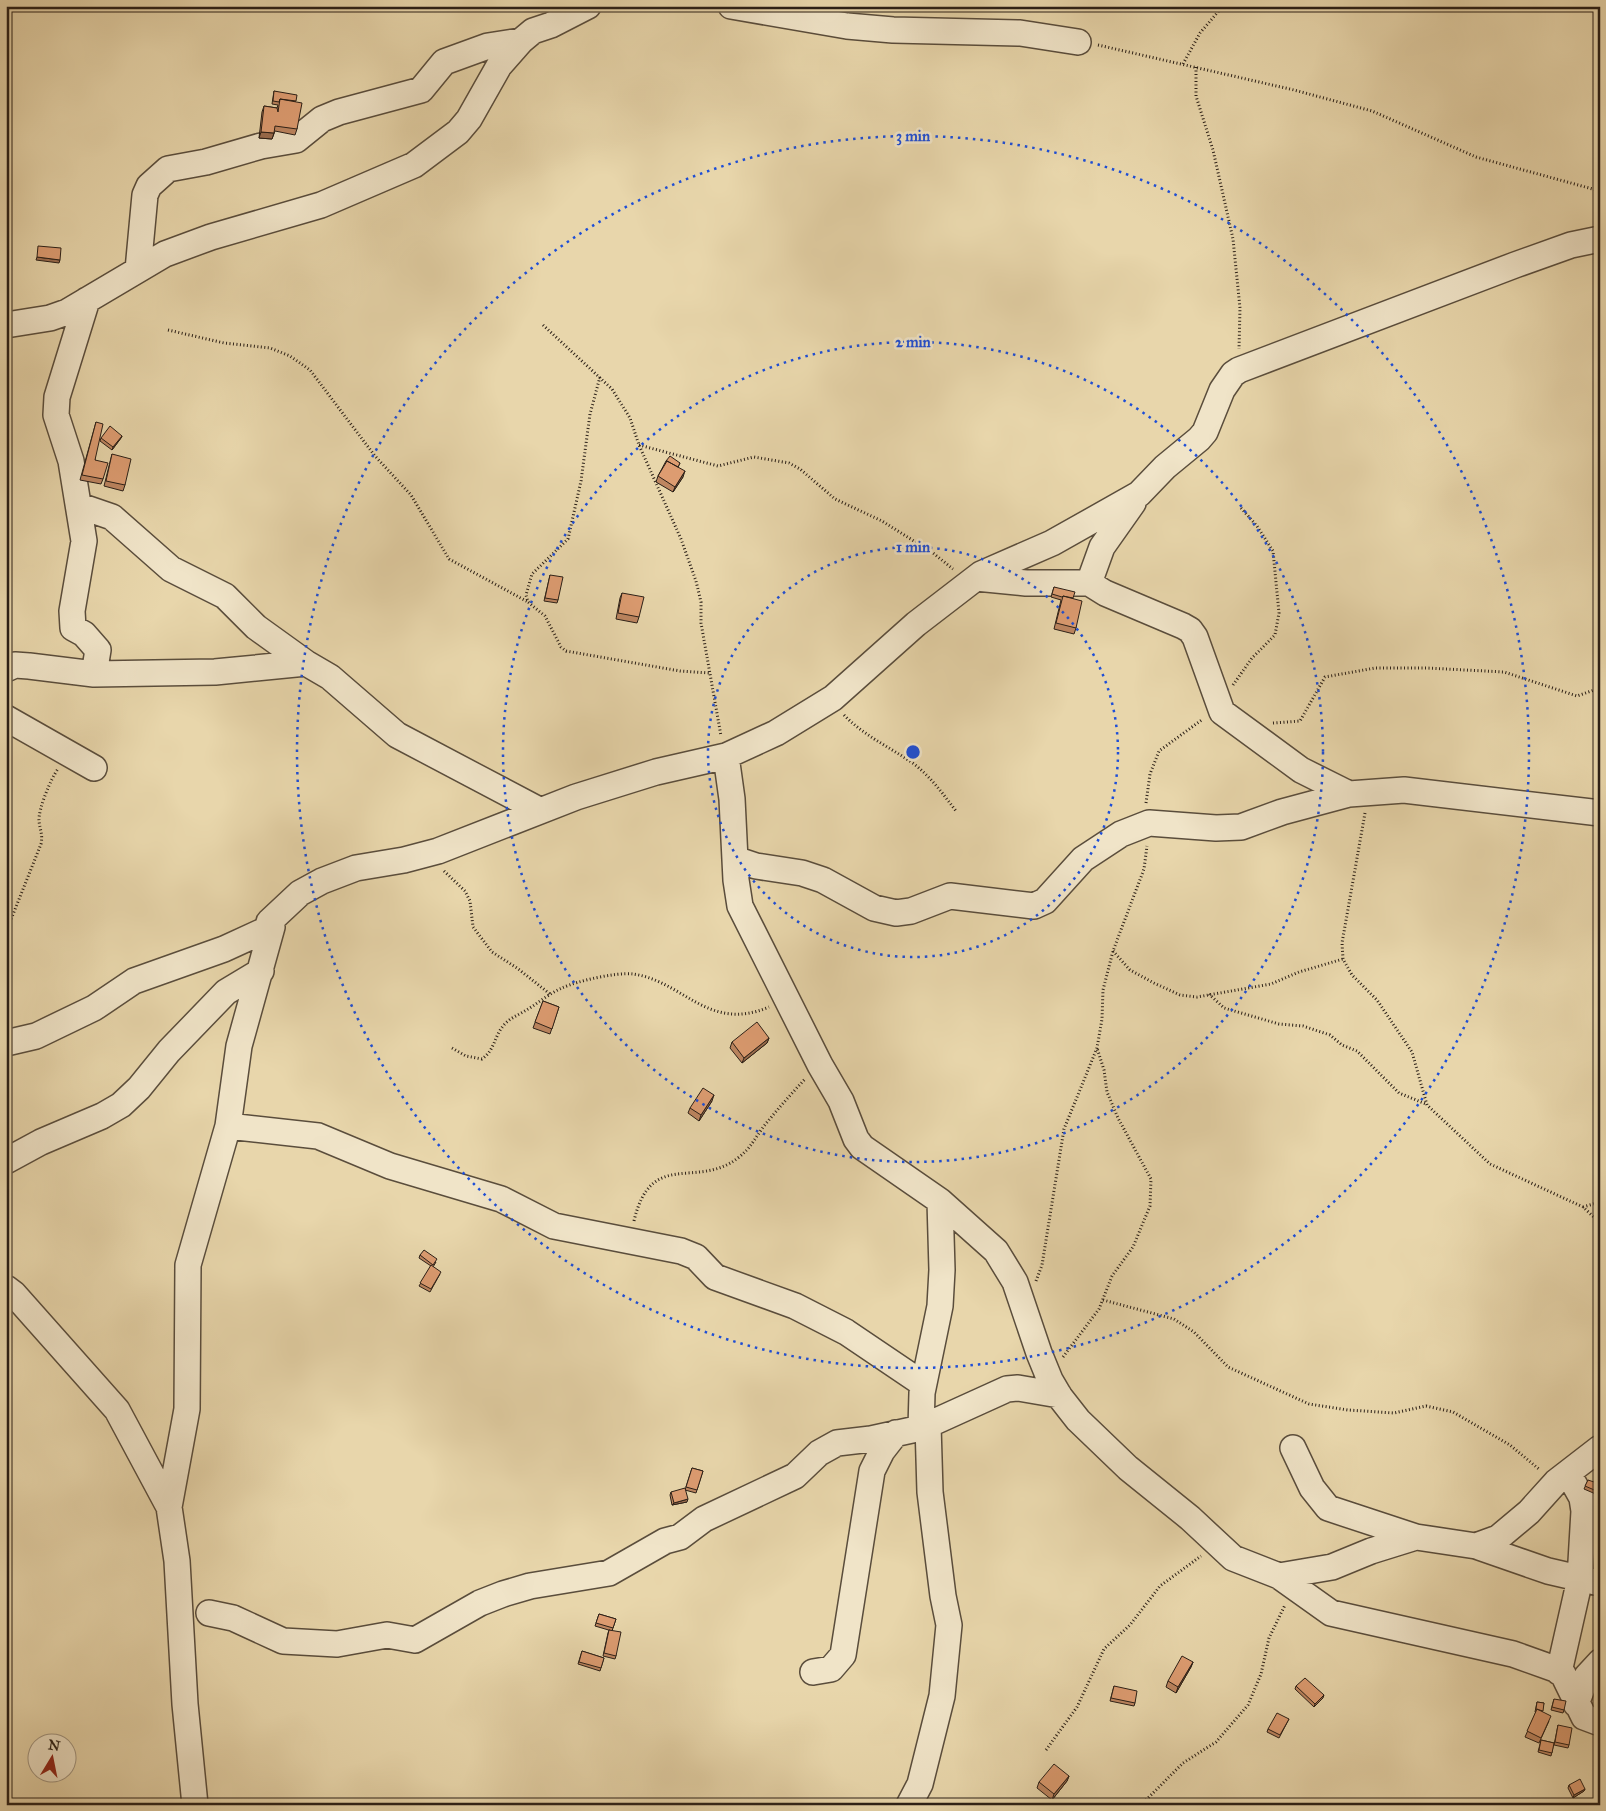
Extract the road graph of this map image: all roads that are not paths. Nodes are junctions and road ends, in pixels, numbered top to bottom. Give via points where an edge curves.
1 (596, 6) edge
2 (731, 6) edge
3 (579, 10) edge
4 (521, 41) junction
5 (1078, 42) road end
6 (1600, 239) edge
7 (138, 270) junction
8 (87, 300) junction
9 (6, 325) edge
10 (1139, 494) junction
11 (80, 506) junction
12 (972, 580) junction
13 (1089, 584) junction
14 (306, 663) junction
15 (6, 669) edge
16 (94, 674) junction
17 (6, 718) edge
18 (726, 756) junction
19 (94, 768) dead end
20 (1359, 793) junction
21 (539, 810) junction
22 (1600, 813) edge
23 (735, 859) junction
24 (272, 927) junction
25 (261, 972) junction
26 (6, 1043) edge
27 (228, 1126) junction
28 (6, 1161) edge
29 (940, 1201) junction
30 (6, 1288) edge
31 (923, 1384) junction
32 (1054, 1387) junction
33 (925, 1427) junction
34 (896, 1432) junction
35 (1292, 1448) dead end
36 (1600, 1448) edge
37 (1562, 1478) junction
38 (169, 1507) junction
39 (1416, 1536) junction
40 (1476, 1546) junction
41 (1287, 1581) junction
42 (1590, 1581) edge
43 (210, 1613) dead end
44 (1600, 1662) edge
45 (813, 1672) dead end
46 (1559, 1672) junction
47 (1576, 1704) junction
48 (1600, 1723) edge
49 (195, 1805) edge
50 (909, 1805) edge

1 - 3 street
2 - 5 street via 847,26 1020,33
3 - 4 street via 533,31
4 - 7 street via 499,66 458,132 414,165 321,205 185,246
4 - 7 street via 488,46 444,62 420,90 339,112 322,119 296,140 168,168 149,186 145,195
6 - 10 street via 1571,245 1515,265 1239,370 1222,390 1205,432
7 - 8 street
8 - 9 street via 50,318
8 - 11 street via 57,397 56,415 72,460
10 - 12 street via 1060,539
10 - 13 street via 1102,547
11 - 14 street via 112,517 170,569 225,596 256,627
11 - 16 street via 84,541 72,628 84,634 98,650
12 - 13 street
12 - 18 street via 832,698 776,733
13 - 20 street via 1190,630 1222,712 1301,770
14 - 16 street via 215,672
14 - 21 street via 330,677 397,735
15 - 16 street via 15,665
17 - 19 street
18 - 21 street via 656,772
18 - 23 street
20 - 22 street via 1412,791
20 - 23 street via 1282,812 1241,827 1145,824 1083,859 1041,905 1034,906 950,896 911,911 896,913 874,908 823,880
21 - 24 street via 438,850 356,868 322,881 300,893 269,922
23 - 29 street via 740,906 841,1100 856,1140 862,1148
24 - 25 street
24 - 26 street via 224,949 134,981 94,1008 36,1036
25 - 27 street via 239,1046
25 - 28 street via 226,992 121,1105
27 - 31 street via 318,1136 390,1166 501,1199 554,1226 682,1251 696,1257 714,1277 795,1306 846,1332
27 - 38 street via 188,1265 187,1409
29 - 31 street via 940,1306
29 - 32 street via 996,1251 1015,1282
30 - 38 street via 117,1410
31 - 33 street
32 - 33 street via 1007,1389
32 - 41 street via 1078,1420 1128,1468 1233,1558
33 - 34 street
33 - 50 street via 943,1596 950,1625 942,1696 920,1784
34 - 43 street via 838,1443 819,1454 795,1476 704,1519 680,1537 665,1541 609,1573 530,1586 503,1594 480,1603 415,1640 386,1635 337,1644 283,1641 233,1618
34 - 45 street via 882,1450 872,1472 843,1655 831,1669
35 - 39 street via 1312,1488 1328,1508
36 - 37 street
37 - 40 street via 1498,1538
37 - 42 street via 1582,1498
38 - 49 street via 177,1561 185,1704
39 - 40 street
39 - 41 street
40 - 42 street
41 - 46 street via 1331,1613 1513,1654
42 - 46 street
44 - 47 street via 1587,1676
46 - 47 street
47 - 48 street via 1584,1717

